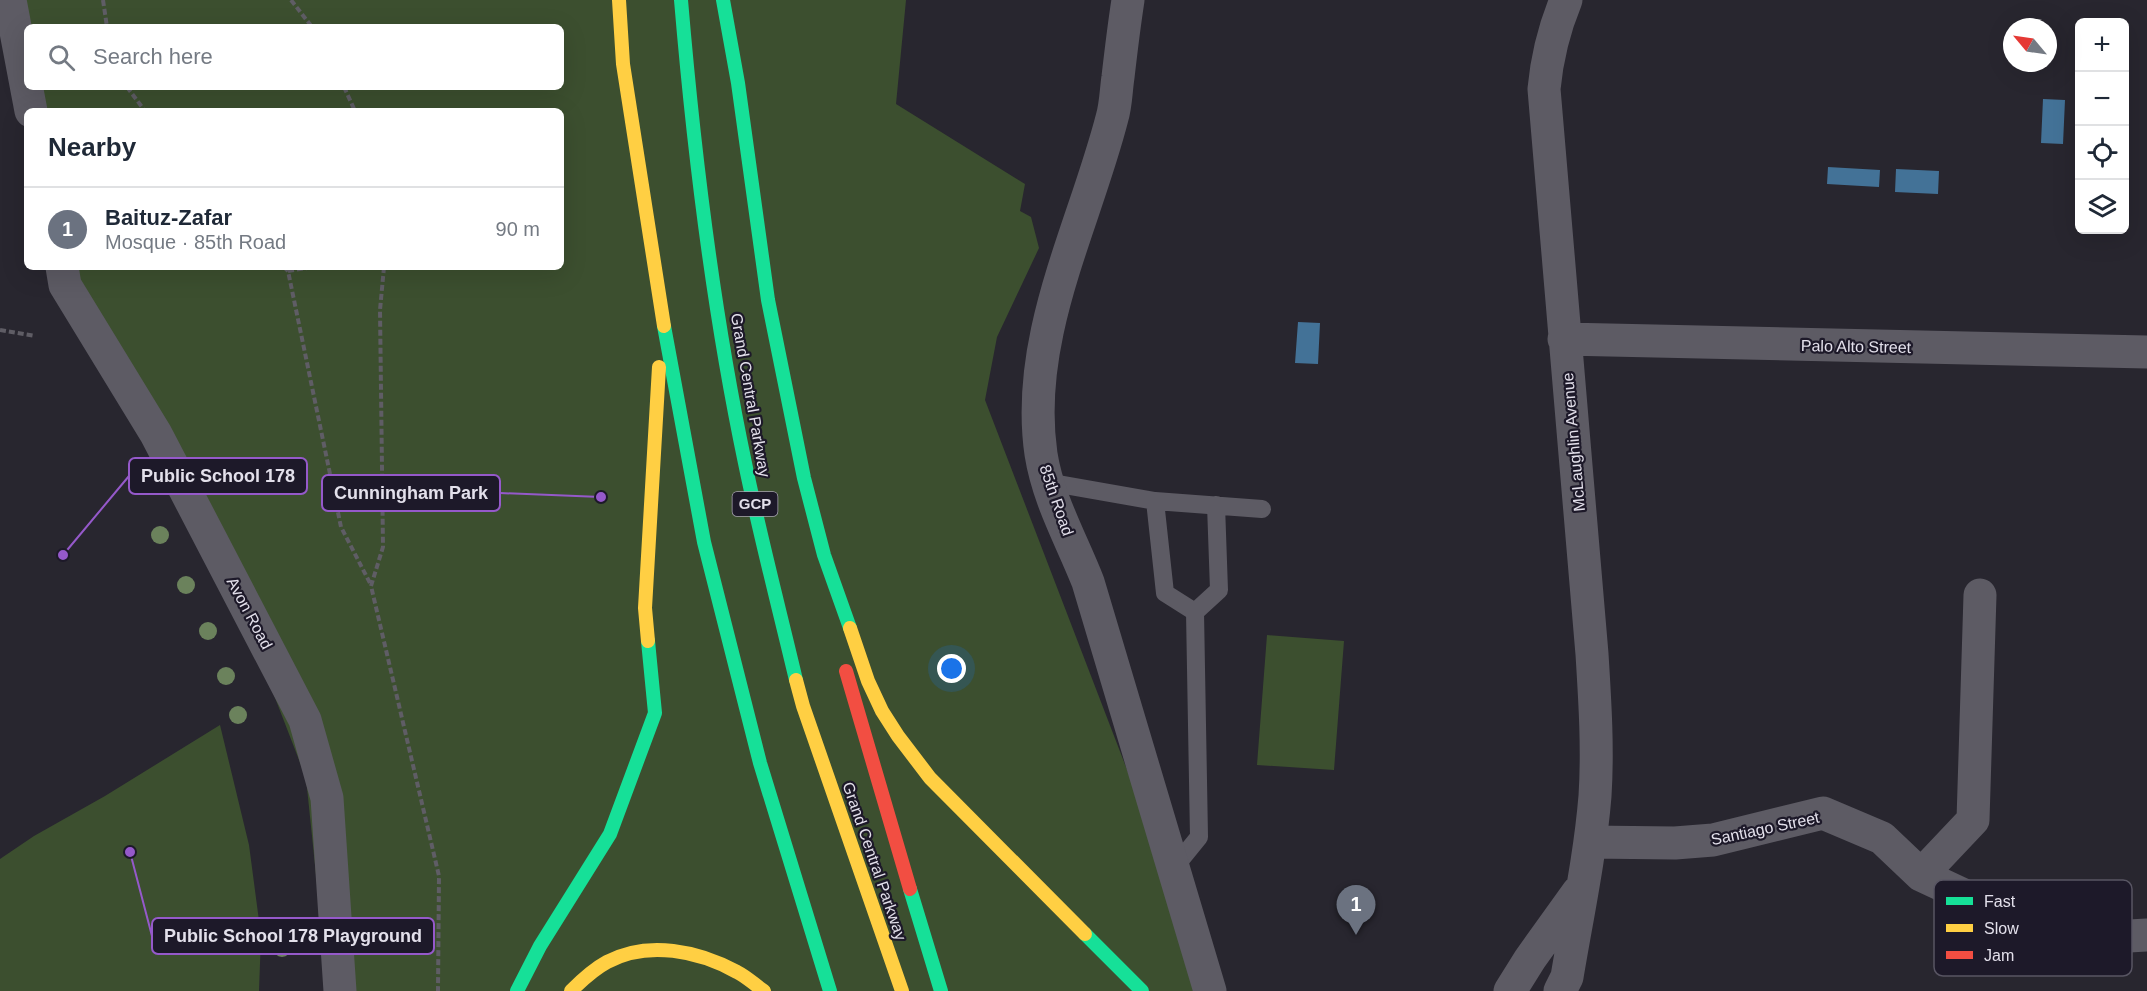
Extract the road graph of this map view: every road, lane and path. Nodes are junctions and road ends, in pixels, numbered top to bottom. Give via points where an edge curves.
1 (10, 0) edge
2 (103, 0) edge
3 (291, 0) edge
4 (618, 0) edge
5 (681, 0) edge
6 (723, 0) edge
7 (1128, 0) edge
8 (1566, 0) edge
9 (107, 24) edge
10 (310, 24) edge
11 (24, 74) edge
12 (27, 90) edge
13 (129, 90) edge
14 (345, 90) edge
15 (30, 108) edge
16 (143, 108) edge
17 (354, 108) edge
18 (62, 270) edge
19 (294, 270) edge
20 (384, 270) edge
21 (288, 271) joint
22 (662, 315) junction
23 (0, 330) edge
24 (35, 336) dead end
25 (1564, 339) junction
26 (2147, 352) edge
27 (1047, 482) junction
28 (1155, 501) junction
29 (1216, 505) junction
30 (1262, 509) dead end
31 (824, 555) junction
32 (371, 586) junction
33 (1980, 595) dead end
34 (1195, 612) junction
35 (1590, 842) junction
36 (1173, 868) junction
37 (1921, 875) junction
38 (1934, 881) edge
39 (1583, 886) junction
40 (2147, 935) edge
41 (2132, 936) edge
42 (340, 991) edge
43 (438, 991) edge
44 (517, 991) edge
45 (571, 991) edge
46 (764, 991) edge
47 (830, 991) edge
48 (902, 991) edge
49 (941, 991) edge
50 (1142, 991) edge
51 (1210, 991) edge
52 (1510, 991) edge
53 (1560, 991) edge

1 - 11 street
2 - 9 path
3 - 10 path
4 - 22 highway via 623,64
5 - 48 highway, Grand Central Parkway / GCP via 704,216 748,474 803,706
6 - 31 highway via 771,312 804,478
7 - 27 street, 85th Road via 1113,116 1046,339 1038,425
8 - 25 street, McLaughlin Avenue via 1553,34 1544,89
12 - 15 street
13 - 16 path
14 - 17 path
18 - 42 street, Avon Road via 65,285 156,434 305,720 327,798
19 - 21 path
20 - 32 path via 380,310 383,547
21 - 32 path via 341,526
22 - 44 highway via 645,608 655,713 610,834 540,946
22 - 47 highway via 704,542 760,764
23 - 24 path
25 - 26 street, Palo Alto Street
25 - 35 street, McLaughlin Avenue via 1596,707
27 - 28 lane
27 - 36 street, 85th Road via 1088,582
28 - 29 lane
28 - 34 lane via 1165,593
29 - 30 lane
29 - 34 lane via 1219,590
31 - 49 highway via 860,723
31 - 50 highway via 868,681 882,711 909,751 930,778
32 - 43 path via 439,876
33 - 37 street via 1973,820
34 - 36 lane via 1198,837
35 - 37 street, Santiago Street via 1713,840 1823,813 1882,838
35 - 39 street, McLaughlin Avenue
36 - 51 street, 85th Road
37 - 38 street, Santiago Street
39 - 52 street, McLaughlin Avenue
39 - 53 street, McLaughlin Avenue via 1567,977
40 - 41 street, Santiago Street
45 - 46 highway via 611,960 638,951 673,951 706,958 739,973

